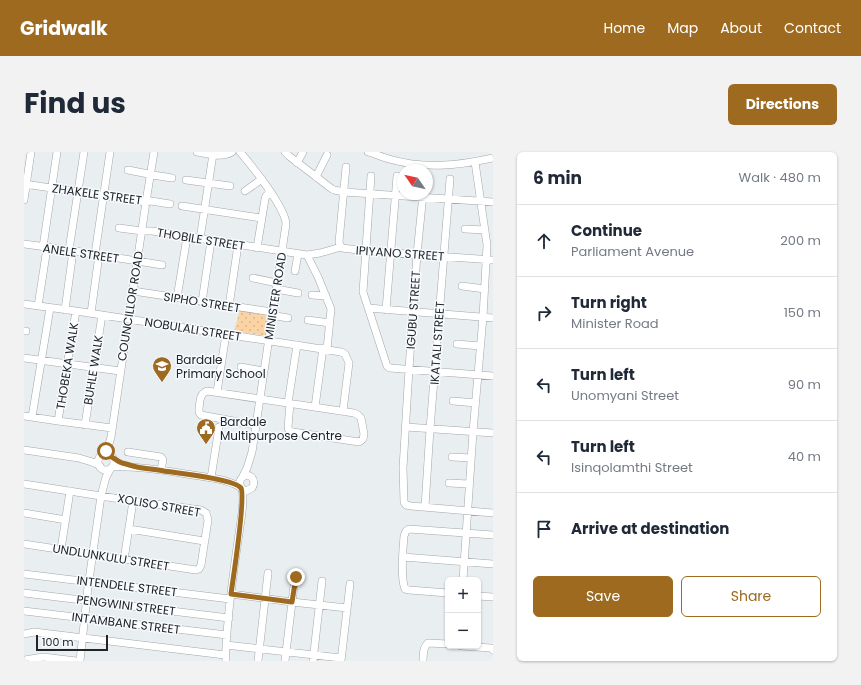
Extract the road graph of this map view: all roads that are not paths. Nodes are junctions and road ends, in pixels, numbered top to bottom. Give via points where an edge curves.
1 (31, 152) edge
2 (57, 152) edge
3 (84, 152) edge
4 (110, 152) edge
5 (154, 152) edge
6 (197, 152) edge
7 (232, 152) edge
8 (240, 152) edge
9 (285, 152) edge
10 (303, 152) edge
11 (368, 152) edge
12 (213, 154) junction
13 (327, 156) dead end
14 (493, 158) edge
15 (475, 162) junction
16 (297, 163) junction
17 (346, 167) dead end
18 (128, 170) dead end
19 (151, 175) junction
20 (371, 176) dead end
21 (397, 176) dead end
22 (316, 177) junction
23 (172, 178) dead end
24 (262, 179) junction
25 (450, 179) dead end
26 (186, 180) dead end
27 (208, 183) junction
28 (25, 184) edge
29 (230, 186) dead end
30 (52, 188) junction
31 (245, 190) dead end
32 (78, 192) junction
33 (270, 192) junction
34 (344, 192) junction
35 (370, 193) junction
36 (396, 195) junction
37 (103, 196) junction
38 (433, 197) edge
39 (448, 199) junction
40 (24, 200) edge
41 (423, 200) edge
42 (146, 202) junction
43 (481, 202) junction
44 (493, 202) edge
45 (170, 204) dead end
46 (182, 206) dead end
47 (204, 209) junction
48 (262, 218) junction
49 (120, 228) dead end
50 (465, 229) dead end
51 (485, 230) junction
52 (142, 231) junction
53 (186, 237) junction
54 (200, 239) junction
55 (211, 241) junction
56 (24, 244) edge
57 (238, 245) junction
58 (45, 247) junction
59 (341, 247) junction
60 (257, 248) junction
61 (71, 250) junction
62 (366, 251) junction
63 (282, 252) junction
64 (391, 252) junction
65 (97, 254) junction
66 (298, 254) junction
67 (417, 254) junction
68 (307, 255) junction
69 (444, 256) junction
70 (137, 260) junction
71 (490, 260) edge
72 (162, 265) dead end
73 (295, 271) dead end
74 (253, 278) dead end
75 (276, 286) junction
76 (462, 286) dead end
77 (484, 288) junction
78 (133, 291) junction
79 (298, 293) dead end
80 (312, 295) dead end
81 (326, 296) junction
82 (177, 298) junction
83 (202, 302) junction
84 (24, 304) edge
85 (38, 306) junction
86 (230, 306) junction
87 (50, 308) junction
88 (368, 308) junction
89 (65, 310) junction
90 (386, 310) junction
91 (76, 311) junction
92 (413, 312) junction
93 (91, 313) junction
94 (272, 314) junction
95 (439, 314) junction
96 (102, 315) junction
97 (483, 317) junction
98 (288, 318) dead end
99 (493, 318) edge
100 (129, 319) junction
101 (308, 320) dead end
102 (330, 323) junction
103 (226, 334) junction
104 (268, 340) junction
105 (457, 344) dead end
106 (297, 345) junction
107 (480, 346) junction
108 (325, 349) junction
109 (24, 358) edge
110 (42, 360) junction
111 (67, 364) junction
112 (241, 367) dead end
113 (93, 368) junction
114 (409, 369) junction
115 (120, 371) junction
116 (263, 371) junction
117 (435, 371) junction
118 (478, 375) junction
119 (493, 376) edge
120 (217, 392) junction
121 (259, 399) junction
122 (453, 401) dead end
123 (289, 403) junction
124 (476, 403) junction
125 (315, 407) junction
126 (343, 411) junction
127 (24, 416) edge
128 (32, 417) junction
129 (58, 421) junction
130 (85, 424) junction
131 (255, 425) junction
132 (219, 427) dead end
133 (406, 427) junction
134 (112, 428) junction
135 (430, 429) junction
136 (473, 432) junction
137 (493, 433) edge
138 (111, 437) junction
139 (24, 450) edge
140 (128, 452) dead end
141 (252, 452) junction
142 (102, 456) junction
143 (452, 457) dead end
144 (79, 458) junction
145 (112, 458) junction
146 (471, 458) junction
147 (100, 466) junction
148 (136, 467) junction
149 (112, 468) junction
150 (161, 470) junction
151 (242, 477) junction
152 (214, 478) junction
153 (253, 478) junction
154 (448, 483) dead end
155 (24, 484) edge
156 (469, 484) junction
157 (102, 488) junction
158 (241, 488) junction
159 (251, 490) junction
160 (70, 491) junction
161 (101, 496) junction
162 (133, 501) junction
163 (425, 507) junction
164 (467, 511) junction
165 (493, 512) edge
166 (24, 513) edge
167 (242, 514) junction
168 (66, 520) junction
169 (129, 529) junction
170 (466, 533) junction
171 (493, 535) edge
172 (204, 541) junction
173 (24, 544) edge
174 (61, 549) junction
175 (93, 555) junction
176 (403, 557) junction
177 (124, 560) junction
178 (464, 561) junction
179 (493, 564) edge
180 (198, 570) joint
181 (268, 573) dead end
182 (24, 574) edge
183 (296, 577) dead end
184 (463, 577) edge
185 (89, 581) junction
186 (322, 581) dead end
187 (350, 584) dead end
188 (24, 593) edge
189 (445, 593) edge
190 (481, 596) edge
191 (231, 597) junction
192 (493, 597) edge
193 (265, 599) junction
194 (86, 600) junction
195 (292, 602) junction
196 (319, 605) junction
197 (347, 608) junction
198 (24, 611) edge
199 (85, 618) junction
200 (229, 618) junction
201 (24, 634) edge
202 (227, 635) junction
203 (82, 638) junction
204 (445, 644) edge
205 (226, 645) junction
206 (481, 647) edge
207 (259, 648) junction
208 (493, 650) edge
209 (287, 652) junction
210 (313, 658) edge
211 (225, 659) edge
212 (341, 659) edge
213 (24, 660) edge
214 (76, 661) edge
215 (80, 661) edge
216 (258, 661) edge
217 (285, 661) edge
218 (423, 661) edge

1 - 28 street
2 - 30 street
3 - 32 street
4 - 37 street
5 - 19 street, COUNCILLOR ROAD
6 - 12 street
7 - 12 street via 226,155
8 - 24 street, MINISTER ROAD
9 - 16 street
10 - 16 street
11 - 15 street via 388,159 422,165 449,166
12 - 27 street
13 - 22 street
14 - 15 street
15 - 43 street
16 - 22 street
17 - 34 street, IPIYANO STREET
18 - 19 street
19 - 23 street
19 - 42 street, COUNCILLOR ROAD
20 - 35 street
21 - 36 street
22 - 34 street via 334,190
24 - 31 street
24 - 33 street, MINISTER ROAD
25 - 39 street, IKATALI STREET
26 - 27 street
27 - 29 street
27 - 47 street
28 - 30 street, ZHAKELE STREET
28 - 40 street
30 - 32 street, ZHAKELE STREET
30 - 58 street
32 - 37 street, ZHAKELE STREET
32 - 61 street
33 - 48 street via 265,197
33 - 63 street, MINISTER ROAD via 285,218
34 - 35 street
34 - 59 street, IPIYANO STREET via 339,242
35 - 36 street
35 - 62 street
36 - 64 street
37 - 42 street, ZHAKELE STREET
37 - 65 street
38 - 39 street
39 - 43 street
39 - 69 street, IKATALI STREET
41 - 67 street, IGUBU STREET
42 - 45 street, ZHAKELE STREET
42 - 52 street, COUNCILLOR ROAD
43 - 44 street
43 - 51 street
46 - 47 street
47 - 48 street
47 - 54 street
48 - 60 street
49 - 52 street, THOBILE STREET
50 - 51 street
51 - 71 street
52 - 53 street, THOBILE STREET
52 - 70 street, COUNCILLOR ROAD
53 - 54 street, THOBILE STREET
53 - 82 street
54 - 55 street, THOBILE STREET
55 - 57 street, THOBILE STREET
55 - 83 street
56 - 58 street, ANELE STREET
57 - 60 street, THOBILE STREET
57 - 86 street
58 - 61 street, ANELE STREET
58 - 85 street
59 - 62 street, IPIYANO STREET
59 - 68 street, THOBILE STREET
60 - 63 street, THOBILE STREET
61 - 65 street, ANELE STREET
61 - 89 street
62 - 64 street, IPIYANO STREET
62 - 88 street via 363,296
63 - 66 street, THOBILE STREET
63 - 75 street, MINISTER ROAD
64 - 67 street, IPIYANO STREET
64 - 90 street
65 - 70 street, ANELE STREET
65 - 93 street
66 - 68 street, THOBILE STREET
66 - 73 street
67 - 69 street, IPIYANO STREET
67 - 92 street, IGUBU STREET
68 - 81 street
69 - 71 street, IPIYANO STREET
69 - 95 street, IKATALI STREET
70 - 72 street, ANELE STREET
70 - 78 street, COUNCILLOR ROAD
71 - 77 street
74 - 75 street
75 - 79 street
75 - 94 street, MINISTER ROAD
76 - 77 street
77 - 97 street
78 - 82 street, SIPHO STREET
78 - 100 street, COUNCILLOR ROAD
80 - 81 street
81 - 102 street via 331,309
82 - 83 street, SIPHO STREET
83 - 86 street, SIPHO STREET
84 - 85 street, NOBULALI STREET
85 - 87 street, NOBULALI STREET
86 - 94 street, SIPHO STREET
87 - 89 street, NOBULALI STREET
87 - 110 street
88 - 90 street
88 - 114 street via 388,367
89 - 91 street, NOBULALI STREET
90 - 92 street
91 - 93 street, NOBULALI STREET
91 - 111 street, THOBEKA WALK
92 - 95 street
92 - 114 street, IGUBU STREET
93 - 96 street, NOBULALI STREET
94 - 98 street, SIPHO STREET
94 - 104 street, MINISTER ROAD
95 - 97 street
95 - 117 street, IKATALI STREET
96 - 100 street, NOBULALI STREET
96 - 113 street, BUHLE WALK
97 - 99 street
97 - 107 street
100 - 103 street, NOBULALI STREET
100 - 115 street, COUNCILLOR ROAD
101 - 102 street
102 - 108 street
103 - 104 street, NOBULALI STREET
103 - 120 street
104 - 106 street, NOBULALI STREET
104 - 116 street, MINISTER ROAD
105 - 107 street
106 - 108 street, NOBULALI STREET
106 - 123 street
107 - 118 street
108 - 125 street
108 - 126 street, NOBULALI STREET via 341,352 348,358
109 - 110 street
110 - 111 street
110 - 128 street
111 - 113 street
111 - 129 street, THOBEKA WALK
112 - 116 street
113 - 115 street
113 - 130 street, BUHLE WALK
114 - 117 street
114 - 133 street, IGUBU STREET
115 - 134 street, COUNCILLOR ROAD
116 - 121 street, MINISTER ROAD
117 - 118 street
117 - 135 street, IKATALI STREET
118 - 119 street
118 - 124 street
120 - 121 street
120 - 131 street via 207,390 202,394 200,414
121 - 123 street
121 - 131 street, MINISTER ROAD
122 - 124 street
123 - 125 street
123 - 126 street via 290,431 359,442 364,437 361,418 357,414
124 - 136 street
125 - 126 street
127 - 128 street
128 - 129 street
129 - 130 street
130 - 134 street
131 - 141 street, MINISTER ROAD
132 - 152 street
133 - 135 street
133 - 163 street, IGUBU STREET via 404,502 406,505
134 - 138 street, COUNCILLOR ROAD
135 - 136 street
135 - 163 street, IKATALI STREET
136 - 137 street
136 - 146 street
138 - 142 street, COUNCILLOR ROAD
138 - 145 street, COUNCILLOR ROAD
139 - 144 street
140 - 150 street via 161,458
141 - 151 street, MINISTER ROAD
141 - 153 street, MINISTER ROAD
142 - 144 street
142 - 145 street via 108,455
142 - 147 street
143 - 146 street
144 - 147 street
145 - 148 street
145 - 149 street
146 - 156 street
147 - 149 street via 104,469
147 - 157 street
148 - 149 street
148 - 150 street
149 - 157 street via 107,473
150 - 152 street
151 - 152 street
151 - 153 street
151 - 158 street via 239,482
152 - 158 street
153 - 159 street
154 - 156 street
155 - 160 street, XOLISO STREET
156 - 164 street
157 - 161 street
158 - 159 street
158 - 167 street
159 - 167 street
160 - 161 street, XOLISO STREET
160 - 168 street
161 - 162 street, XOLISO STREET
161 - 175 street
162 - 169 street
162 - 172 street, XOLISO STREET via 204,512 208,520
163 - 164 street
164 - 165 street
164 - 170 street
166 - 168 street
167 - 191 street
168 - 174 street
169 - 172 street
169 - 177 street
170 - 171 street
170 - 176 street via 409,529 404,536
170 - 178 street
172 - 180 street, XOLISO STREET
173 - 174 street, UNDLUNKULU STREET
174 - 175 street, UNDLUNKULU STREET
175 - 177 street, UNDLUNKULU STREET
175 - 185 street
176 - 178 street
176 - 189 street via 405,589
177 - 180 street, UNDLUNKULU STREET
178 - 179 street
178 - 184 street
181 - 193 street
182 - 185 street, INTENDELE STREET
183 - 195 street
185 - 191 street, INTENDELE STREET
185 - 194 street
186 - 196 street
187 - 197 street
188 - 194 street, PENGWINI STREET
190 - 192 street
191 - 193 street, INTENDELE STREET
191 - 200 street
193 - 195 street, INTENDELE STREET
193 - 207 street
194 - 199 street
194 - 200 street, PENGWINI STREET
195 - 196 street, INTENDELE STREET
195 - 209 street
196 - 197 street, INTENDELE STREET
196 - 210 street
197 - 212 street
198 - 199 street, INTAMBANE STREET
199 - 202 street, INTAMBANE STREET
199 - 203 street
200 - 202 street
201 - 203 street via 34,632
202 - 205 street
203 - 211 street
203 - 215 street
204 - 218 street via 426,644
205 - 207 street
205 - 211 street
206 - 208 street
207 - 209 street
207 - 216 street
209 - 210 street
209 - 217 street
210 - 212 street
213 - 214 street via 43,657

